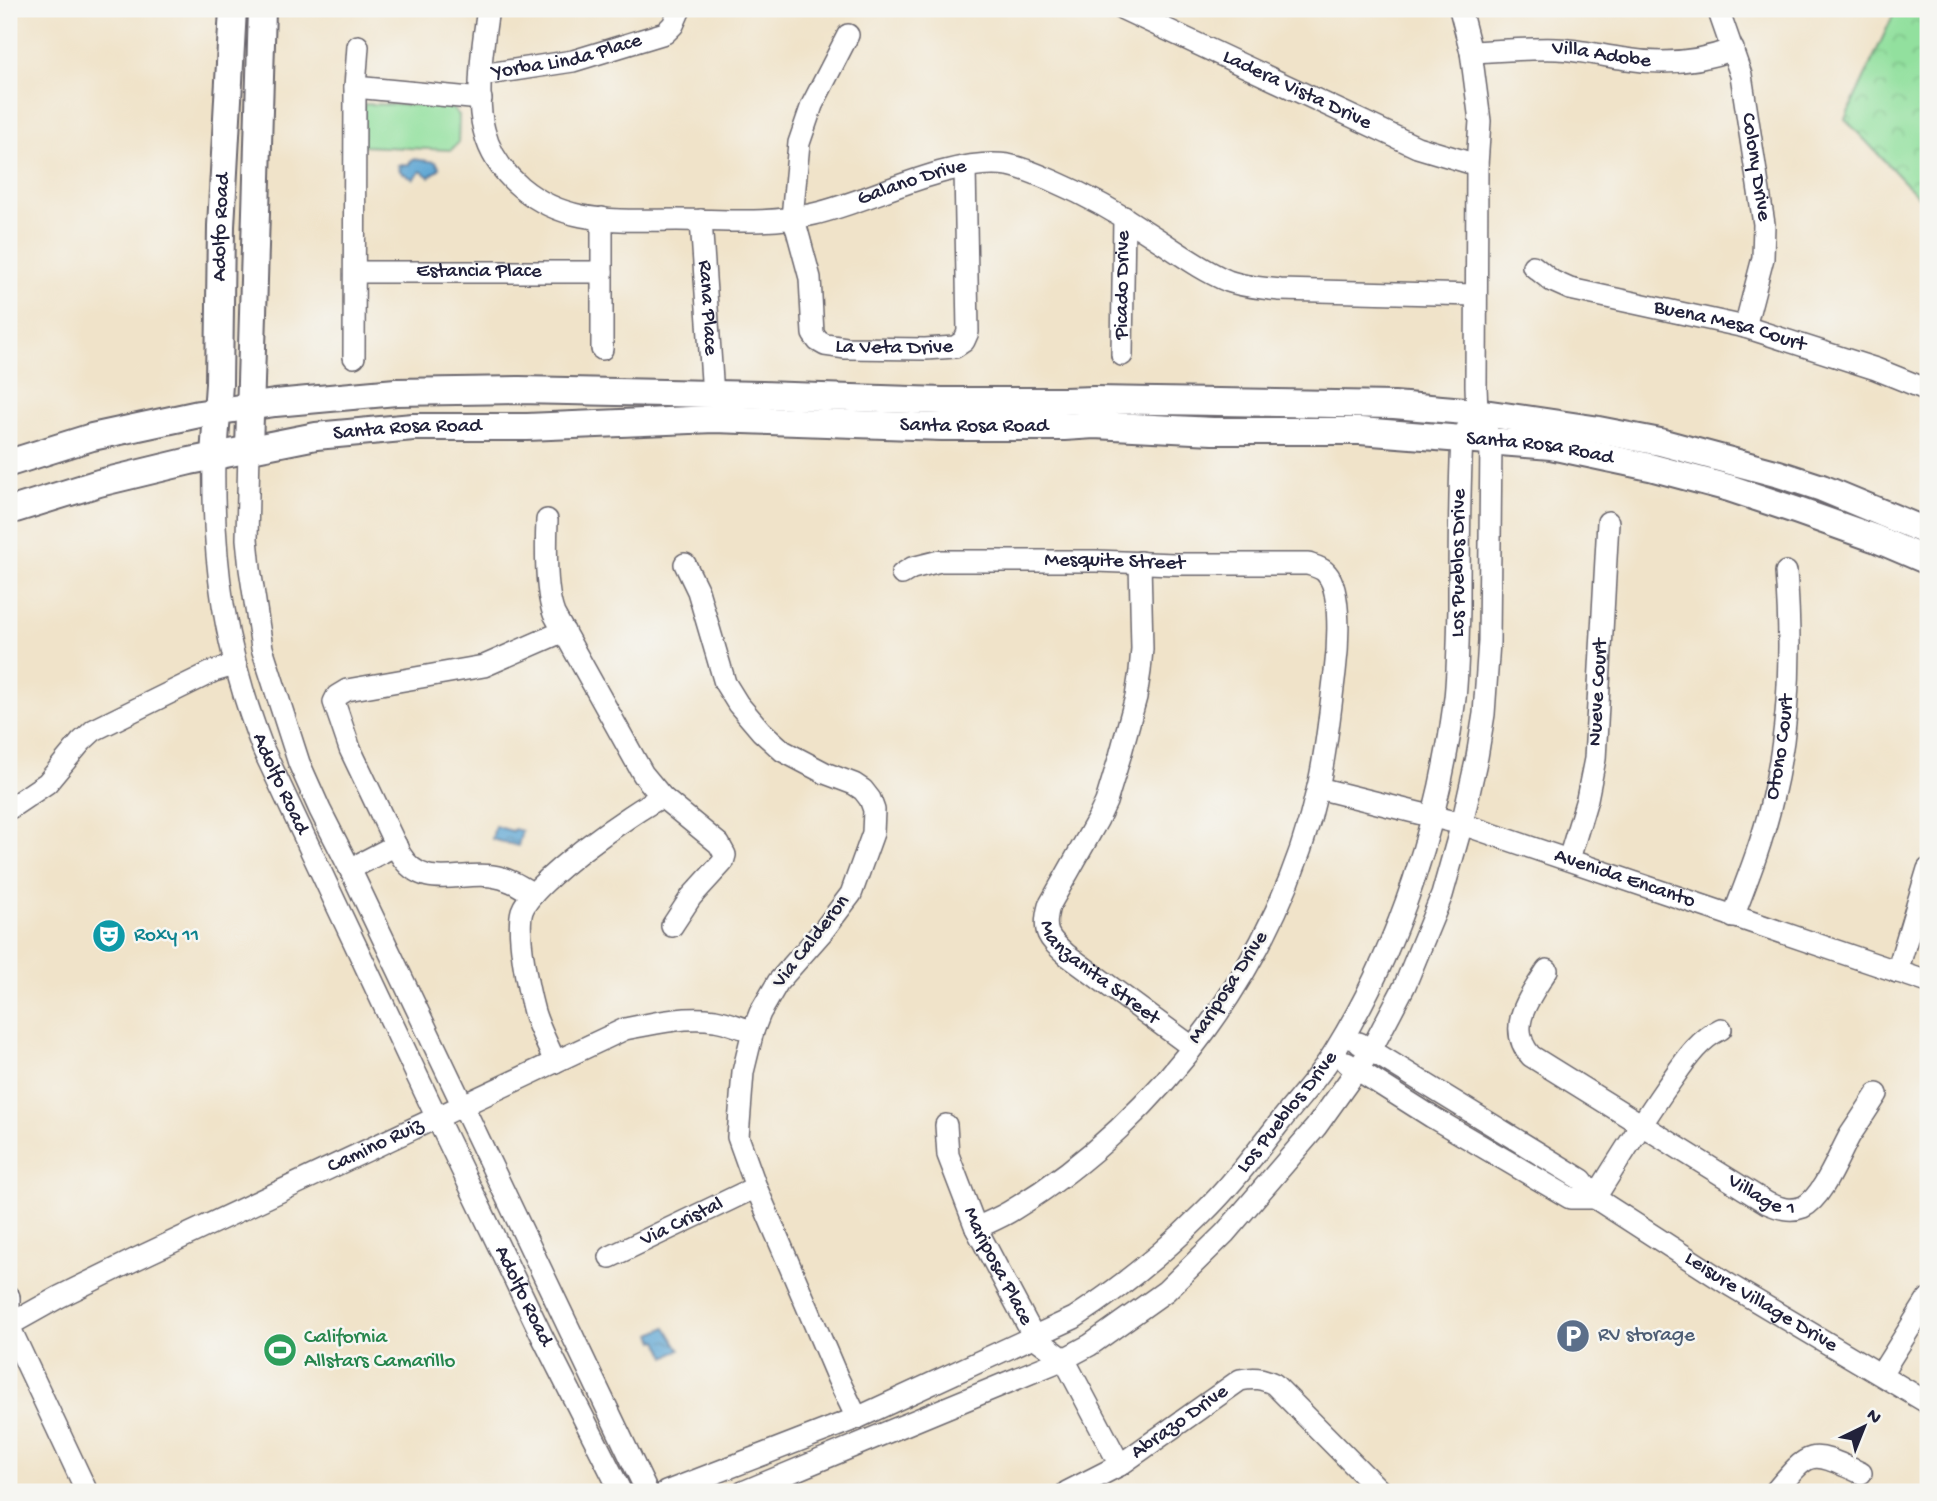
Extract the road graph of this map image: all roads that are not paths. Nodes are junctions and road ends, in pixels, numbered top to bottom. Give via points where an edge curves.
1 (233, 9) edge
2 (262, 9) edge
3 (488, 9) edge
4 (680, 9) edge
5 (1123, 9) edge
6 (1460, 9) edge
7 (1718, 9) edge
8 (848, 35) dead end
9 (358, 46) dead end
10 (1733, 49) junction
11 (1471, 52) junction
12 (481, 75) junction
13 (355, 87) junction
14 (481, 99) junction
15 (1476, 165) junction
16 (965, 168) junction
17 (1124, 217) junction
18 (602, 218) junction
19 (792, 218) junction
20 (701, 220) junction
21 (1533, 267) dead end
22 (355, 271) junction
23 (602, 272) junction
24 (1475, 295) junction
25 (1745, 327) junction
26 (602, 349) dead end
27 (1122, 355) dead end
28 (354, 357) dead end
29 (1928, 390) edge
30 (713, 395) junction
31 (251, 406) junction
32 (216, 412) junction
33 (1477, 412) junction
34 (1462, 439) junction
35 (1491, 440) junction
36 (249, 449) junction
37 (214, 456) junction
38 (9, 463) edge
39 (9, 511) edge
40 (547, 520) dead end
41 (1608, 522) dead end
42 (1928, 532) edge
43 (1928, 561) edge
44 (1140, 562) junction
45 (685, 564) dead end
46 (1786, 572) dead end
47 (902, 574) dead end
48 (1328, 574) joint
49 (564, 631) junction
50 (235, 665) junction
51 (1318, 788) junction
52 (662, 797) junction
53 (10, 808) edge
54 (1433, 816) junction
55 (1462, 824) junction
56 (396, 845) junction
57 (1569, 859) junction
58 (350, 869) junction
59 (1928, 869) edge
60 (533, 894) junction
61 (1733, 917) junction
62 (672, 926) dead end
63 (1547, 970) dead end
64 (1897, 972) junction
65 (1928, 982) edge
66 (1721, 1029) dead end
67 (753, 1031) junction
68 (1345, 1034) junction
69 (1192, 1047) junction
70 (1371, 1050) junction
71 (1333, 1054) junction
72 (555, 1062) junction
73 (1357, 1069) junction
74 (1877, 1094) dead end
75 (1446, 1096) junction
76 (462, 1106) junction
77 (1432, 1117) junction
78 (437, 1118) junction
79 (1641, 1123) junction
80 (946, 1125) dead end
81 (756, 1187) junction
82 (1595, 1198) junction
83 (976, 1228) junction
84 (610, 1257) dead end
85 (9, 1297) edge
86 (1928, 1299) edge
87 (9, 1318) edge
88 (9, 1325) edge
89 (1034, 1337) junction
90 (1064, 1359) junction
91 (1881, 1374) junction
92 (1928, 1403) edge
93 (857, 1418) junction
94 (1120, 1465) junction
95 (1861, 1473) dead end
96 (87, 1492) edge
97 (621, 1492) edge
98 (647, 1492) edge
99 (666, 1492) edge
100 (743, 1492) edge
101 (1067, 1492) edge
102 (1381, 1492) edge
103 (1775, 1492) edge

1 - 32 main road, Adolfo Road
2 - 31 main road, Adolfo Road
3 - 12 street, Galano Drive
4 - 12 street, Yorba Linda Place via 665,33 573,61
5 - 15 street, Ladera Vista Drive via 1417,147
6 - 11 street, Los Pueblos Drive
7 - 10 street, Colony Drive
8 - 19 street via 802,130
9 - 13 street
10 - 11 street, Villa Adobe via 1694,60 1662,62 1557,49
10 - 25 street, Colony Drive via 1764,224 1763,258
11 - 15 street, Los Pueblos Drive via 1480,121
12 - 14 street, Galano Drive
13 - 14 street
13 - 22 street
14 - 18 street, Galano Drive via 490,149 517,184 549,206
15 - 24 street, Los Pueblos Drive
16 - 17 street, Galano Drive via 1017,167 1077,191
16 - 19 street, Galano Drive
16 - 19 street, La Veta Drive via 968,332 955,347 846,348 818,341 812,330 810,278
17 - 24 street, Galano Drive via 1220,277 1256,287
17 - 27 street, Picado Drive
18 - 20 street, Galano Drive
18 - 23 street
19 - 20 street, Galano Drive
20 - 30 street, Rana Place
21 - 25 street, Buena Mesa Court via 1570,289
22 - 23 street, Estancia Place
22 - 28 street
23 - 26 street
24 - 33 street, Los Pueblos Drive
25 - 29 street, Buena Mesa Court
30 - 31 main road, Santa Rosa Road via 396,392
30 - 33 main road, Santa Rosa Road via 1380,405
31 - 32 main road, Santa Rosa Road
31 - 36 main road, Adolfo Road
32 - 37 main road, Adolfo Road
32 - 38 main road, Santa Rosa Road via 92,437
33 - 34 street, Los Pueblos Drive
33 - 35 street, Los Pueblos Drive
33 - 42 main road, Santa Rosa Road via 1593,429 1735,461 1822,488
34 - 35 main road, Santa Rosa Road
34 - 36 main road, Santa Rosa Road via 1360,431 942,427 713,419 413,427 316,436
34 - 54 street, Los Pueblos Drive via 1455,695
35 - 43 main road, Santa Rosa Road via 1551,446 1729,488
35 - 55 street, Los Pueblos Drive via 1484,714
36 - 37 main road, Santa Rosa Road
36 - 58 street, Adolfo Road via 247,539 262,648 299,763
37 - 39 main road, Santa Rosa Road via 99,483
37 - 50 street, Adolfo Road via 214,535
40 - 49 street via 551,605
41 - 57 street, Nueve Court via 1595,759
44 - 47 street, Mesquite Street via 940,561
44 - 48 street, Mesquite Street via 1308,564
44 - 69 street, Manzanita Street via 1142,649 1121,756 1106,802 1045,920 1047,933 1067,955
45 - 67 street, Via Calderon via 698,591 725,683 738,704 783,751 854,784 870,799 874,810 873,832 851,894 778,982
46 - 61 street, Otono Court via 1789,629 1782,743 1773,800
48 - 51 street, Mariposa Drive via 1339,642
49 - 52 street via 640,770
49 - 56 street via 484,666 347,690 337,696 334,706 348,745
50 - 53 street via 94,730 47,783
50 - 78 street, Adolfo Road via 269,764
51 - 54 street, Avenida Encanto
51 - 69 street, Mariposa Drive via 1297,859 1255,955
52 - 60 street via 583,850
52 - 62 street via 719,844 724,855
54 - 55 street, Avenida Encanto
54 - 68 street, Los Pueblos Drive via 1405,906
55 - 57 street, Avenida Encanto
55 - 70 street, Los Pueblos Drive via 1427,935
56 - 58 street
56 - 60 street via 406,863 419,873 442,878 497,876
57 - 61 street, Avenida Encanto
58 - 76 street, Adolfo Road
59 - 64 street
60 - 72 street via 522,913 520,936 534,1011
61 - 64 street, Avenida Encanto
63 - 79 street, Village 1 via 1519,1022 1524,1049 1542,1065
64 - 65 street, Avenida Encanto
66 - 79 street via 1692,1052
67 - 72 street, Camino Ruiz via 717,1020 657,1022 625,1029
67 - 81 street, Via Calderon via 743,1072 738,1137
68 - 70 street, Leisure Village Drive
68 - 71 street, Los Pueblos Drive
69 - 83 street, Mariposa Drive via 1104,1143 1013,1210
70 - 73 street, Los Pueblos Drive
70 - 75 street, Leisure Village Drive
71 - 73 street, Leisure Village Drive
71 - 89 street, Los Pueblos Drive via 1203,1213 1103,1299
72 - 76 street, Camino Ruiz
73 - 77 street, Leisure Village Drive
73 - 90 street, Los Pueblos Drive via 1277,1174 1188,1271 1090,1345
74 - 79 street, Village 1 via 1823,1188 1803,1207 1793,1209 1766,1203
75 - 77 street
75 - 82 street, Leisure Village Drive via 1582,1180
76 - 78 street, Camino Ruiz
76 - 98 street, Adolfo Road
77 - 82 street, Leisure Village Drive via 1570,1198
78 - 88 street, Camino Ruiz
78 - 97 street, Adolfo Road
79 - 82 street
80 - 83 street, Mariposa Place via 948,1155
81 - 84 street, Via Cristal
81 - 93 street, Via Calderon
82 - 91 street, Leisure Village Drive via 1728,1284
83 - 89 street, Mariposa Place
85 - 87 street
86 - 91 street
88 - 96 street
89 - 90 street, Mariposa Place
89 - 93 street, Los Pueblos Drive
90 - 94 street, Mariposa Place
90 - 100 street, Los Pueblos Drive
91 - 92 street, Leisure Village Drive
93 - 99 street, Los Pueblos Drive
94 - 101 street, Abrazo Drive
94 - 102 street, Abrazo Drive via 1240,1380 1258,1378 1274,1384
95 - 103 street via 1816,1457 1798,1465

